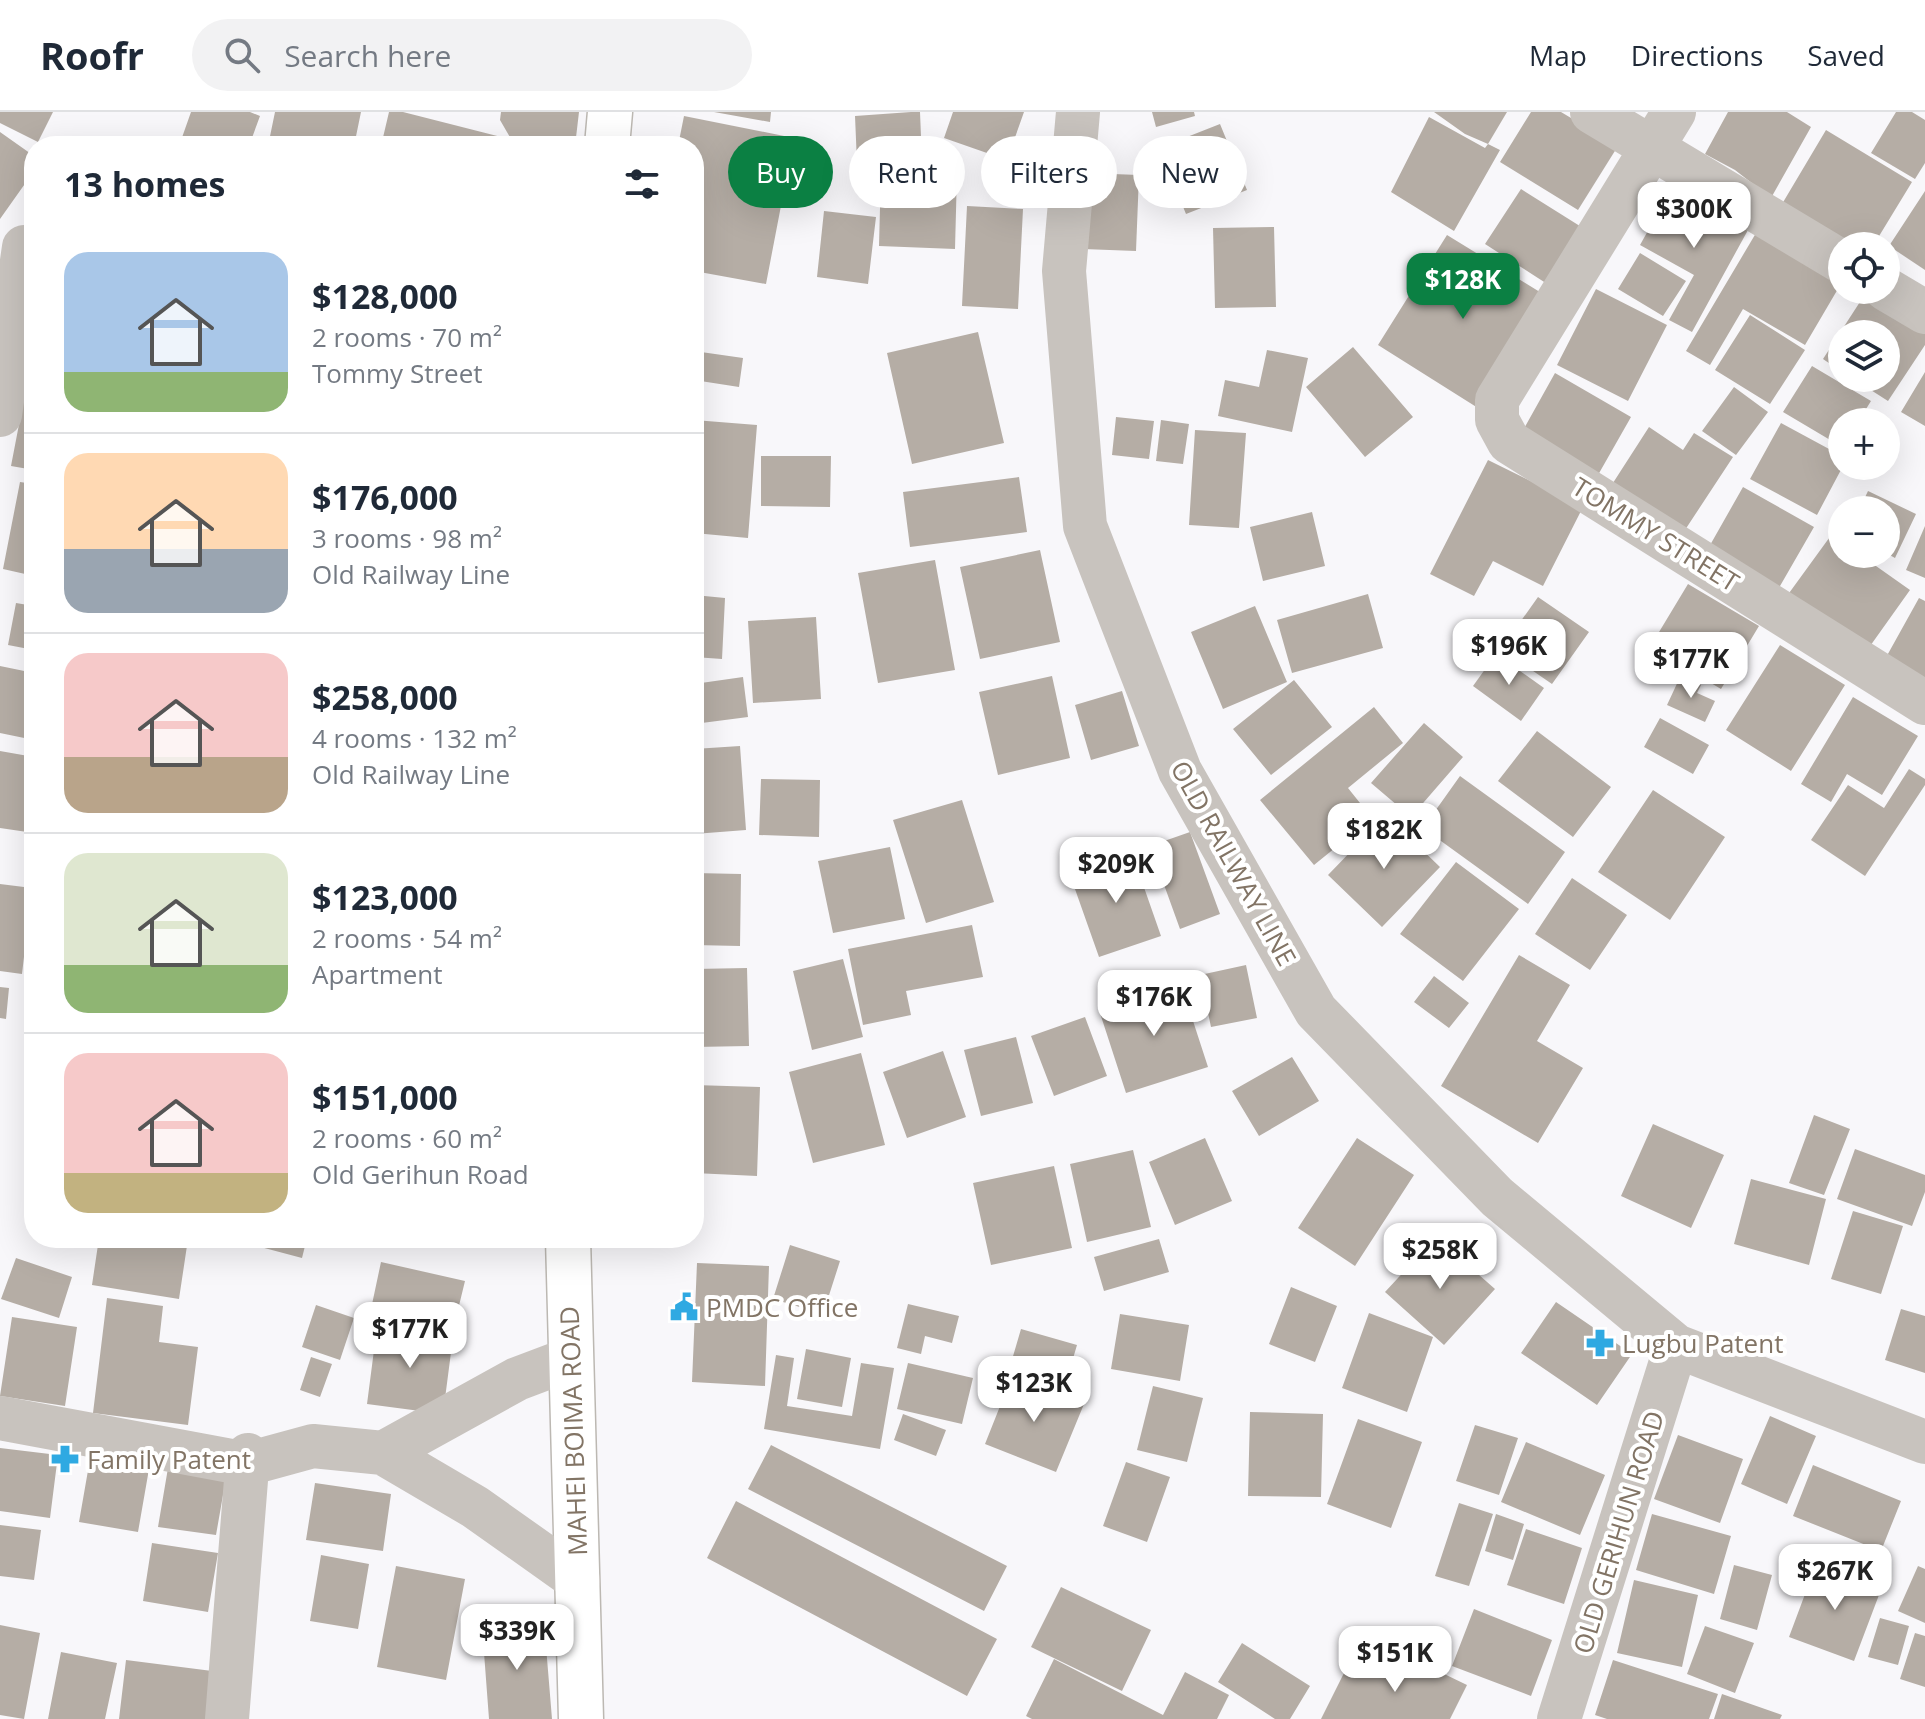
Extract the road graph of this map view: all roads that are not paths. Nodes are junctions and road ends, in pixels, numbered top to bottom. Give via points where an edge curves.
1 (610, 112) edge
2 (1078, 112) edge
3 (1592, 112) edge
4 (1663, 130) edge
5 (608, 136) edge
6 (19, 244) edge
7 (1828, 252) edge
8 (1900, 297) edge
9 (1925, 312) edge
10 (0, 415) edge
11 (1925, 703) edge
12 (568, 1248) edge
13 (1676, 1346) junction
14 (570, 1359) junction
15 (0, 1418) edge
16 (1925, 1442) edge
17 (383, 1453) junction
18 (248, 1459) junction
19 (578, 1580) junction
20 (227, 1719) edge
21 (581, 1719) edge
22 (1559, 1719) edge

1 - 5 main road
2 - 13 street, OLD RAILWAY LINE via 1064,271 1085,526 1180,771 1316,1011 1497,1197
3 - 4 street
4 - 7 street
4 - 11 street, TOMMY STREET via 1497,400 1497,420 1509,442
6 - 10 street
8 - 9 street
12 - 14 main road, MAHEI BOIMA ROAD
13 - 16 street, OLD RAILWAY LINE
13 - 22 street, OLD GERIHUN ROAD
14 - 17 street via 517,1379
14 - 19 main road, MAHEI BOIMA ROAD
15 - 18 street
17 - 18 street via 313,1446
17 - 19 street via 475,1507
18 - 20 street
19 - 21 main road, MAHEI BOIMA ROAD

